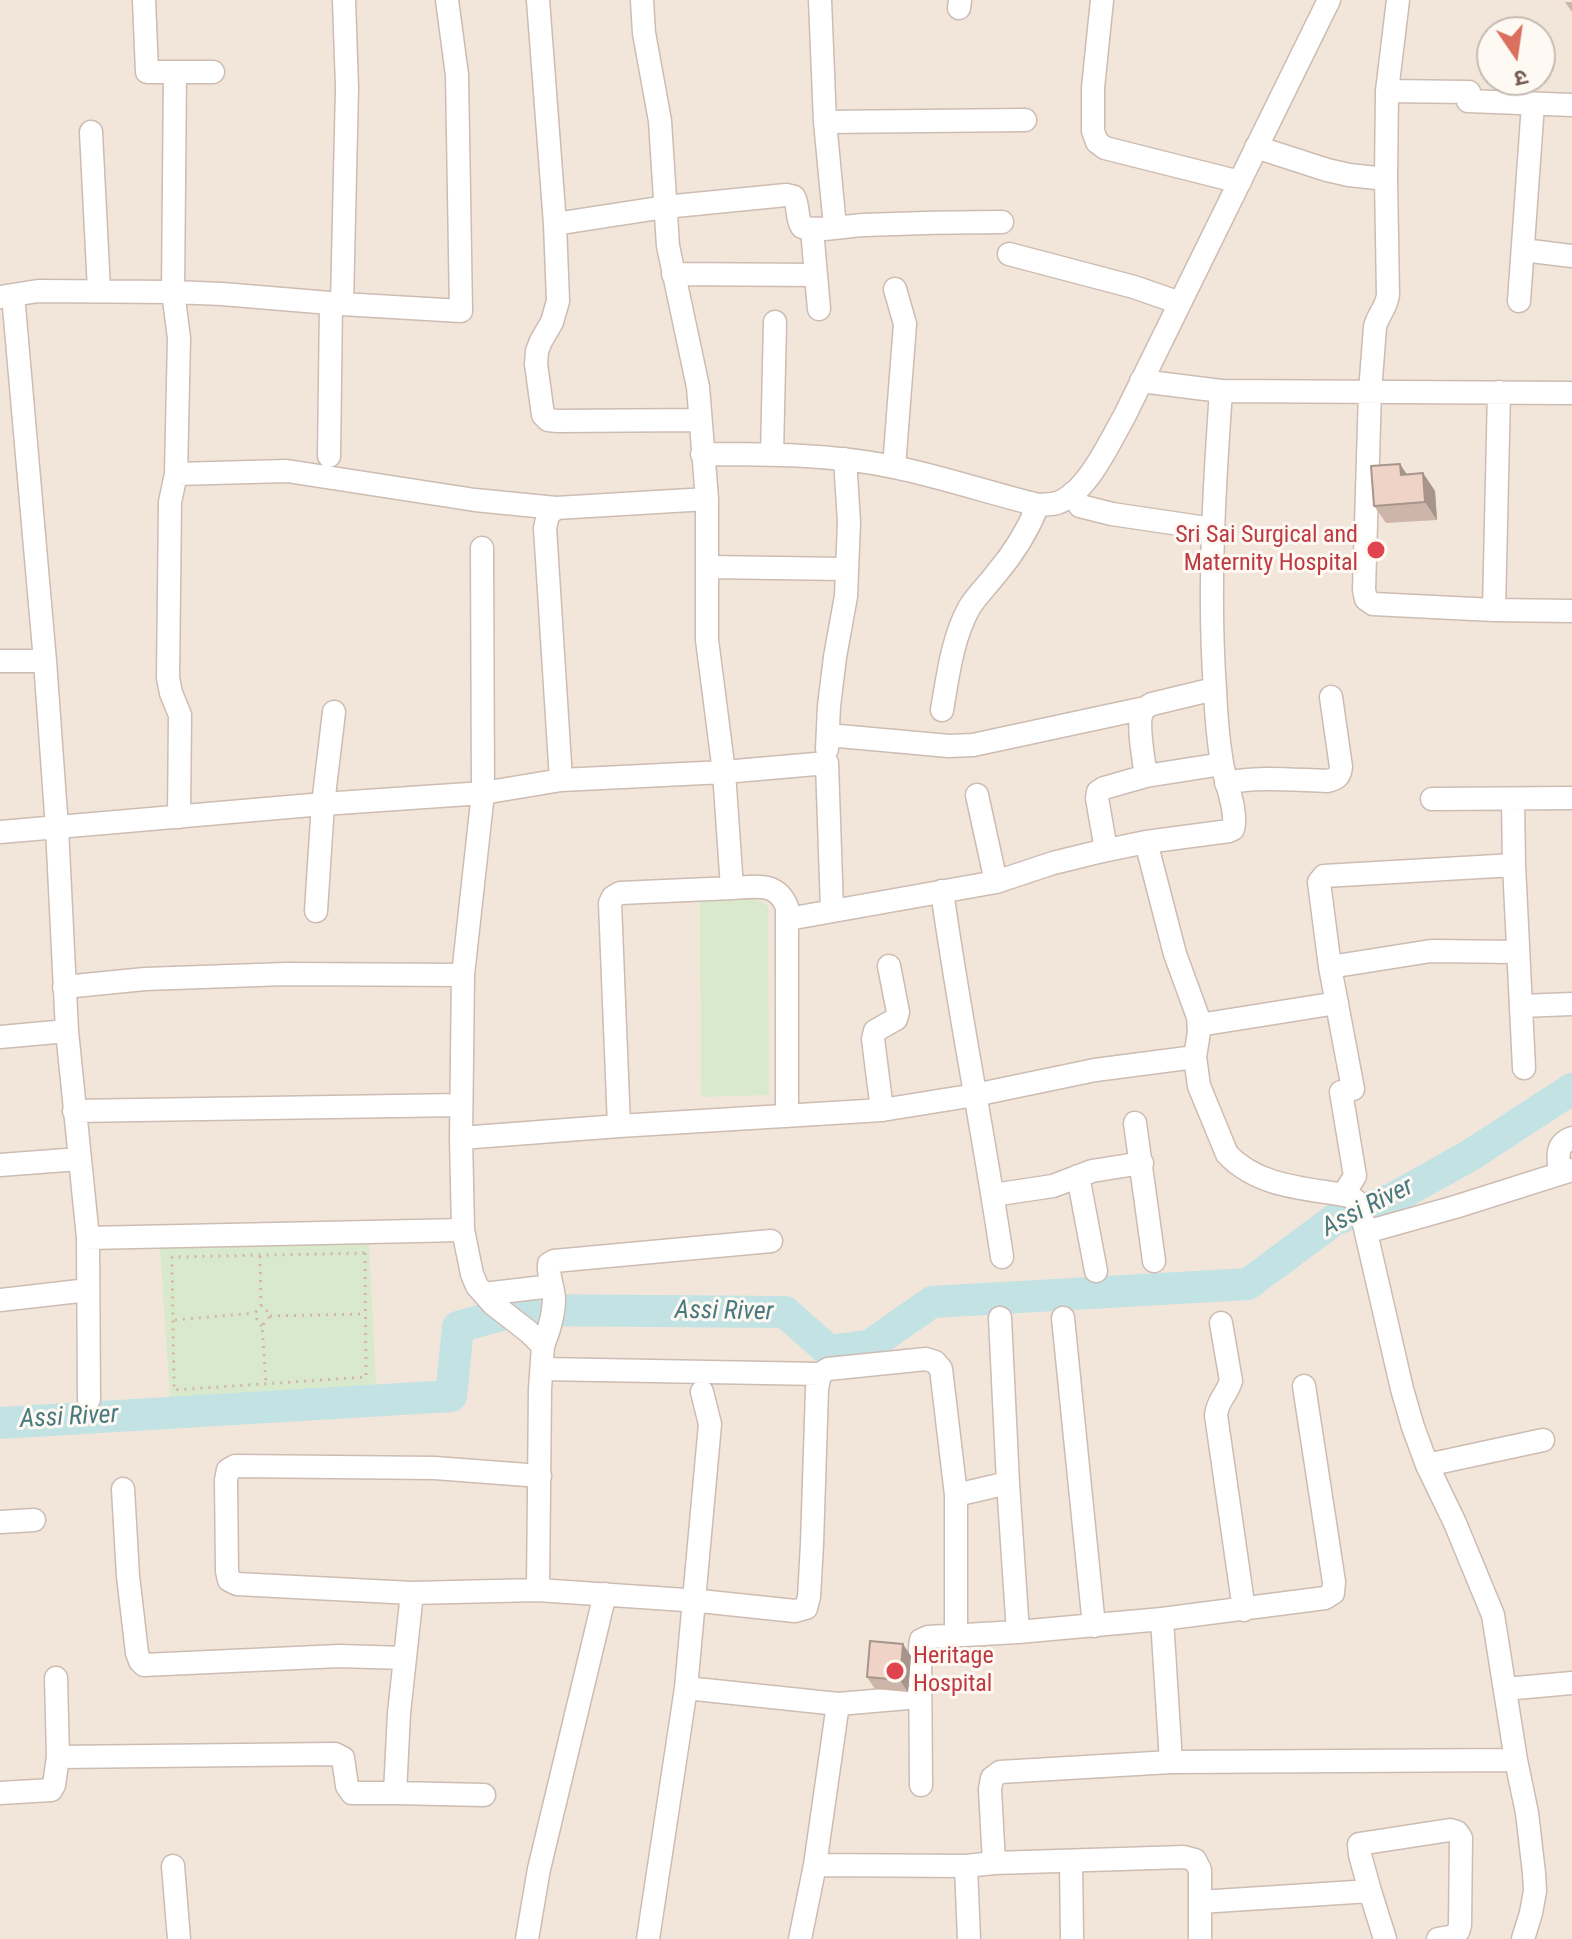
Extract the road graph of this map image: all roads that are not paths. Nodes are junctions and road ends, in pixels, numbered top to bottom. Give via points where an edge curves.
1 (144, 0) edge
2 (344, 0) edge
3 (447, 0) edge
4 (538, 0) edge
5 (642, 0) edge
6 (820, 0) edge
7 (1102, 0) edge
8 (1329, 0) edge
9 (1398, 0) edge
10 (175, 72) junction
11 (213, 72) dead end
12 (1387, 91) junction
13 (1533, 104) junction
14 (1572, 105) edge
15 (1025, 120) dead end
16 (825, 122) junction
17 (91, 132) dead end
18 (1256, 147) junction
19 (1386, 179) junction
20 (1240, 182) junction
21 (665, 207) junction
22 (1002, 222) dead end
23 (555, 224) junction
24 (835, 227) junction
25 (812, 230) junction
26 (1523, 250) junction
27 (1009, 254) dead end
28 (1572, 256) edge
29 (673, 274) junction
30 (816, 275) junction
31 (895, 289) dead end
32 (99, 290) junction
33 (173, 292) junction
34 (7, 296) edge
35 (1519, 301) dead end
36 (1180, 303) junction
37 (336, 304) junction
38 (819, 309) dead end
39 (775, 322) dead end
40 (1141, 381) junction
41 (1221, 391) junction
42 (1370, 392) junction
43 (1499, 392) junction
44 (1572, 393) edge
45 (700, 420) junction
46 (702, 454) junction
47 (772, 454) junction
48 (329, 456) dead end
49 (845, 459) junction
50 (894, 467) junction
51 (176, 474) junction
52 (1073, 493) junction
53 (707, 499) junction
54 (1038, 505) junction
55 (556, 508) junction
56 (1213, 529) junction
57 (482, 548) dead end
58 (707, 567) junction
59 (846, 569) junction
60 (1494, 610) junction
61 (1572, 611) edge
62 (0, 661) edge
63 (45, 661) junction
64 (1214, 689) junction
65 (1331, 697) dead end
66 (1145, 708) junction
67 (942, 710) dead end
68 (334, 712) dead end
69 (828, 735) junction
70 (827, 763) junction
71 (724, 772) junction
72 (1224, 773) junction
73 (1146, 776) junction
74 (561, 780) junction
75 (483, 793) junction
76 (977, 795) dead end
77 (1572, 798) edge
78 (1432, 799) dead end
79 (1513, 799) junction
80 (323, 804) junction
81 (179, 817) junction
82 (57, 828) junction
83 (0, 832) edge
84 (1146, 842) junction
85 (1106, 850) junction
86 (1514, 865) junction
87 (996, 882) junction
88 (732, 888) junction
89 (942, 891) junction
90 (832, 910) junction
91 (316, 911) dead end
92 (788, 919) junction
93 (1517, 952) junction
94 (889, 966) dead end
95 (1330, 967) junction
96 (463, 975) junction
97 (64, 987) junction
98 (1337, 1003) junction
99 (1572, 1004) edge
100 (1521, 1006) junction
101 (1199, 1025) junction
102 (67, 1031) junction
103 (0, 1037) edge
104 (1195, 1057) junction
105 (1524, 1068) dead end
106 (975, 1095) junction
107 (461, 1105) junction
108 (882, 1110) junction
109 (74, 1111) junction
110 (787, 1116) junction
111 (1135, 1123) dead end
112 (619, 1126) junction
113 (461, 1138) junction
114 (1572, 1138) edge
115 (79, 1159) junction
116 (1142, 1163) junction
117 (0, 1165) edge
118 (1566, 1172) edge
119 (1078, 1176) junction
120 (993, 1195) junction
121 (1349, 1198) junction
122 (1365, 1228) junction
123 (463, 1230) junction
124 (88, 1238) junction
125 (771, 1241) dead end
126 (1002, 1257) dead end
127 (1154, 1261) dead end
128 (1096, 1271) dead end
129 (88, 1290) junction
130 (553, 1291) junction
131 (489, 1299) junction
132 (0, 1300) edge
133 (1000, 1318) dead end
134 (1063, 1318) dead end
135 (1221, 1323) dead end
136 (536, 1339) junction
137 (542, 1369) junction
138 (820, 1374) junction
139 (1304, 1386) dead end
140 (702, 1392) dead end
141 (89, 1399) dead end
142 (1543, 1440) dead end
143 (1427, 1465) junction
144 (540, 1476) junction
145 (1008, 1483) junction
146 (123, 1489) dead end
147 (956, 1495) junction
148 (34, 1520) dead end
149 (0, 1522) edge
150 (538, 1590) junction
151 (412, 1593) junction
152 (605, 1594) junction
153 (693, 1601) junction
154 (1244, 1610) junction
155 (1162, 1619) junction
156 (1094, 1626) junction
157 (1018, 1632) junction
158 (956, 1634) junction
159 (405, 1658) junction
160 (56, 1678) dead end
161 (1572, 1683) edge
162 (686, 1688) junction
163 (1505, 1689) junction
164 (920, 1697) junction
165 (838, 1704) junction
166 (58, 1757) junction
167 (1516, 1760) junction
168 (1171, 1762) junction
169 (921, 1785) dead end
170 (1, 1792) edge
171 (395, 1793) junction
172 (484, 1795) dead end
173 (1071, 1861) junction
174 (994, 1863) junction
175 (815, 1865) junction
176 (173, 1866) dead end
177 (966, 1866) junction
178 (1370, 1891) junction
179 (1200, 1902) junction
180 (179, 1939) edge
181 (527, 1939) edge
182 (648, 1939) edge
183 (800, 1939) edge
184 (969, 1939) edge
185 (1072, 1939) edge
186 (1200, 1939) edge
187 (1385, 1939) edge
188 (1438, 1939) edge
189 (1523, 1939) edge

1 - 10 street via 147,72
2 - 37 street via 347,88
3 - 37 street via 457,75 461,311
4 - 23 street
5 - 21 street via 660,121
6 - 16 street
7 - 20 street via 1093,88 1097,142
8 - 18 street
9 - 12 street
10 - 11 street
10 - 33 street
12 - 13 street
12 - 19 street
13 - 14 street
13 - 26 street
15 - 16 street
16 - 24 street
17 - 32 street
18 - 19 street via 1327,170
18 - 20 street
19 - 42 street via 1388,295 1376,321
20 - 36 street
21 - 23 street
21 - 25 street via 786,195 796,201 799,223
21 - 29 street
22 - 24 street
23 - 45 street via 558,301 536,364 543,415 558,421
24 - 25 street
25 - 30 street
26 - 28 street
26 - 35 street
27 - 36 street
29 - 30 street
29 - 45 street via 698,387
30 - 38 street
31 - 50 street via 905,324
32 - 33 street
32 - 34 street
33 - 37 street
33 - 51 street via 179,338
34 - 63 street
36 - 40 street
37 - 48 street
39 - 47 street
40 - 41 street
40 - 52 street via 1090,474
41 - 42 street
41 - 56 street
42 - 43 street
42 - 60 street via 1366,599 1373,604
43 - 44 street
43 - 60 street
45 - 46 street
46 - 47 street
46 - 53 street
47 - 49 street
49 - 50 street
49 - 59 street
50 - 54 street
51 - 55 street via 287,471
51 - 81 street via 170,502 168,678 180,715
52 - 54 street via 1057,503
52 - 56 street via 1080,506
53 - 55 street
53 - 58 street
54 - 67 street via 1019,543 968,610 952,652
55 - 74 street via 545,528
56 - 64 street
57 - 75 street
58 - 59 street
58 - 71 street via 707,640
59 - 69 street
60 - 61 street
62 - 63 street
63 - 82 street
64 - 66 street
64 - 72 street
65 - 72 street via 1341,767 1336,779 1242,780
66 - 69 street via 973,745
66 - 73 street via 1140,724
68 - 80 street
69 - 70 street
70 - 71 street
70 - 90 street
71 - 74 street
71 - 88 street
72 - 73 street
72 - 84 street via 1233,829
73 - 85 street via 1098,792
74 - 75 street
75 - 80 street
75 - 96 street
76 - 87 street
77 - 79 street
78 - 79 street
79 - 86 street
80 - 81 street
80 - 91 street
81 - 82 street
82 - 83 street
82 - 97 street
84 - 85 street
84 - 101 street
85 - 87 street
86 - 93 street
86 - 95 street via 1324,876 1319,894
87 - 89 street
88 - 92 street via 775,889 784,897
88 - 112 street via 620,893 610,903
89 - 90 street
89 - 106 street
90 - 92 street
92 - 110 street
93 - 95 street via 1431,951
93 - 100 street
94 - 108 street via 898,1012 873,1039
95 - 98 street
96 - 97 street via 286,974
96 - 107 street
97 - 102 street
98 - 101 street
98 - 121 street via 1355,1176
99 - 100 street
100 - 105 street
101 - 104 street
102 - 103 street
102 - 109 street
104 - 106 street via 1095,1070
104 - 121 street via 1199,1086 1233,1160 1274,1183
106 - 108 street
106 - 120 street
107 - 109 street
107 - 113 street
108 - 110 street
109 - 115 street
110 - 112 street
111 - 116 street
112 - 113 street
113 - 123 street
114 - 118 street via 1559,1148
115 - 117 street
115 - 124 street
116 - 119 street
116 - 127 street
118 - 122 street
119 - 120 street via 1053,1186
119 - 128 street
120 - 126 street
121 - 122 street
122 - 143 street via 1402,1389
123 - 124 street
123 - 131 street via 472,1274
124 - 129 street
125 - 130 street via 554,1261 548,1271
129 - 132 street
129 - 141 street
130 - 131 street
130 - 136 street via 552,1322
131 - 136 street
133 - 145 street
134 - 156 street
135 - 154 street via 1231,1381 1216,1415
136 - 137 street
137 - 138 street
137 - 144 street
138 - 147 street via 828,1369 935,1362 941,1369
138 - 153 street via 806,1608
139 - 154 street via 1333,1593
140 - 153 street via 710,1424
142 - 143 street
143 - 163 street via 1493,1615
144 - 150 street
144 - 151 street via 435,1468 243,1465 228,1470 229,1580
145 - 147 street
145 - 157 street
146 - 159 street via 137,1653 144,1665
147 - 158 street
148 - 149 street
150 - 151 street
150 - 152 street
151 - 159 street
152 - 153 street
152 - 181 street
153 - 162 street
154 - 155 street
155 - 156 street
155 - 168 street
156 - 157 street
157 - 158 street
158 - 164 street via 921,1640
159 - 171 street
160 - 166 street
161 - 163 street
162 - 165 street
162 - 182 street
163 - 167 street
164 - 165 street
164 - 169 street
165 - 175 street
166 - 170 street via 51,1790
166 - 171 street via 335,1754 343,1758 352,1793
167 - 168 street
167 - 189 street via 1535,1891
168 - 174 street via 1000,1772 990,1789
171 - 172 street
173 - 174 street
173 - 179 street via 1195,1860
173 - 185 street
174 - 177 street
175 - 177 street
175 - 183 street
176 - 180 street
177 - 184 street
178 - 179 street
178 - 187 street
178 - 188 street via 1359,1844 1457,1832 1459,1933
179 - 186 street

